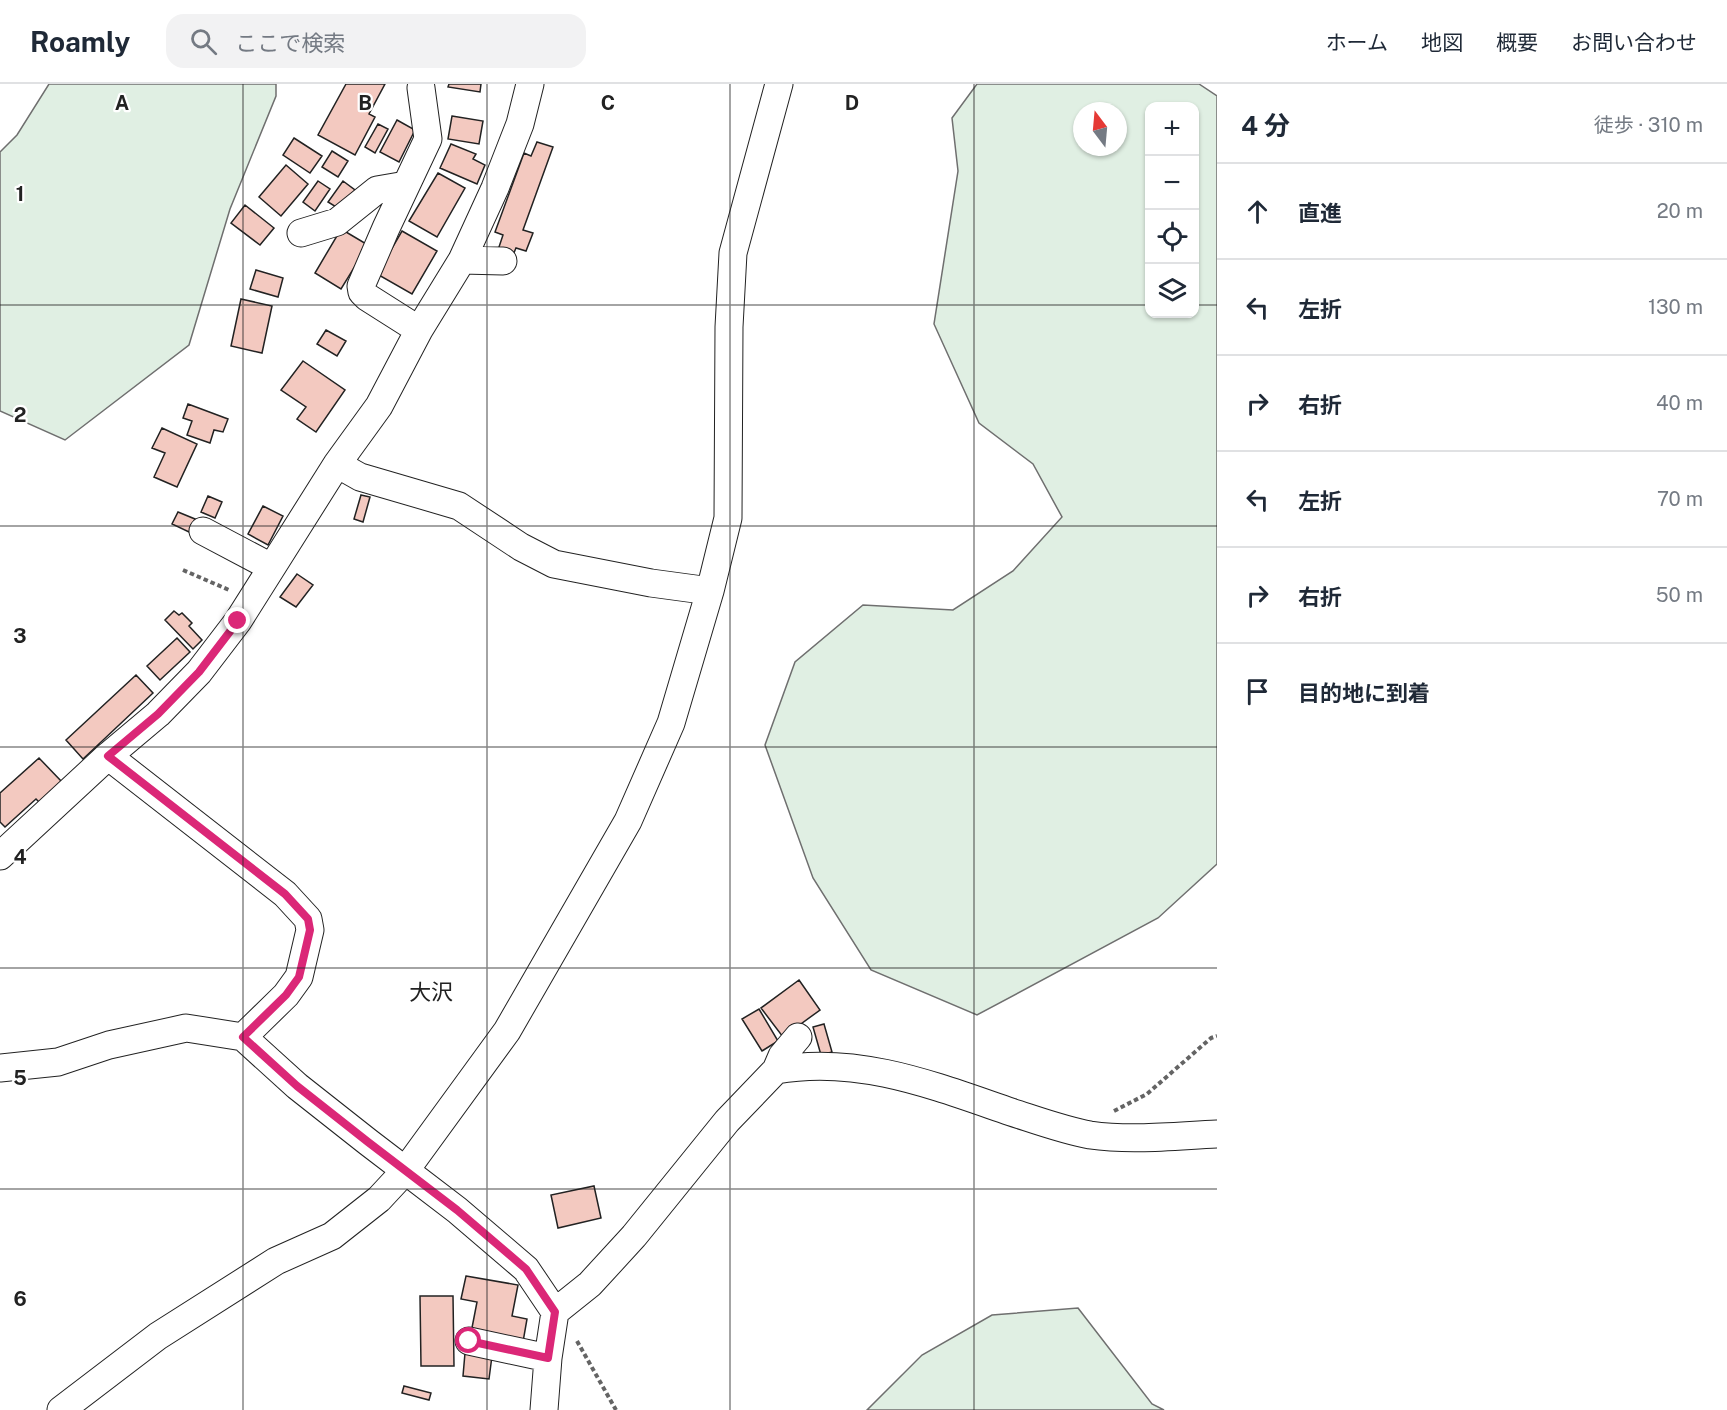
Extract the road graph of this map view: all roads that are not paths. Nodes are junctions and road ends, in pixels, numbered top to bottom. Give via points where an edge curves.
1 (530, 84) edge
2 (779, 84) edge
3 (421, 88) dead end
4 (406, 186) junction
5 (301, 233) dead end
6 (462, 260) junction
7 (503, 261) dead end
8 (419, 330) junction
9 (337, 464) junction
10 (203, 531) dead end
11 (271, 567) junction
12 (710, 591) junction
13 (108, 756) junction
14 (0, 855) edge
15 (243, 1037) junction
16 (798, 1037) dead end
17 (0, 1068) edge
18 (776, 1070) junction
19 (1217, 1134) edge
20 (405, 1171) junction
21 (554, 1319) junction
22 (469, 1341) dead end
23 (548, 1358) junction
24 (61, 1410) edge
25 (544, 1410) edge

1 - 6 street via 516,134
2 - 12 street via 733,253 728,518
3 - 4 street via 428,139
4 - 5 street via 377,190 337,222
4 - 8 street via 361,286 367,297
6 - 7 street
6 - 8 street
8 - 9 street via 378,406
9 - 11 street
9 - 12 street via 360,477 459,506 554,564
10 - 11 street
11 - 13 street via 238,621 199,672 158,714
12 - 20 street via 672,723 628,820 507,1031
13 - 14 street
13 - 15 street via 285,894 308,919 310,930 299,977
15 - 17 street via 186,1028 109,1045 58,1062
15 - 20 street via 297,1086
16 - 18 street
18 - 19 street via 802,1065 882,1072 1089,1134
18 - 21 street via 727,1121 634,1236
20 - 21 street via 526,1269
20 - 24 street via 379,1199 332,1236 276,1262 158,1336
21 - 23 street
22 - 23 street
23 - 25 street

